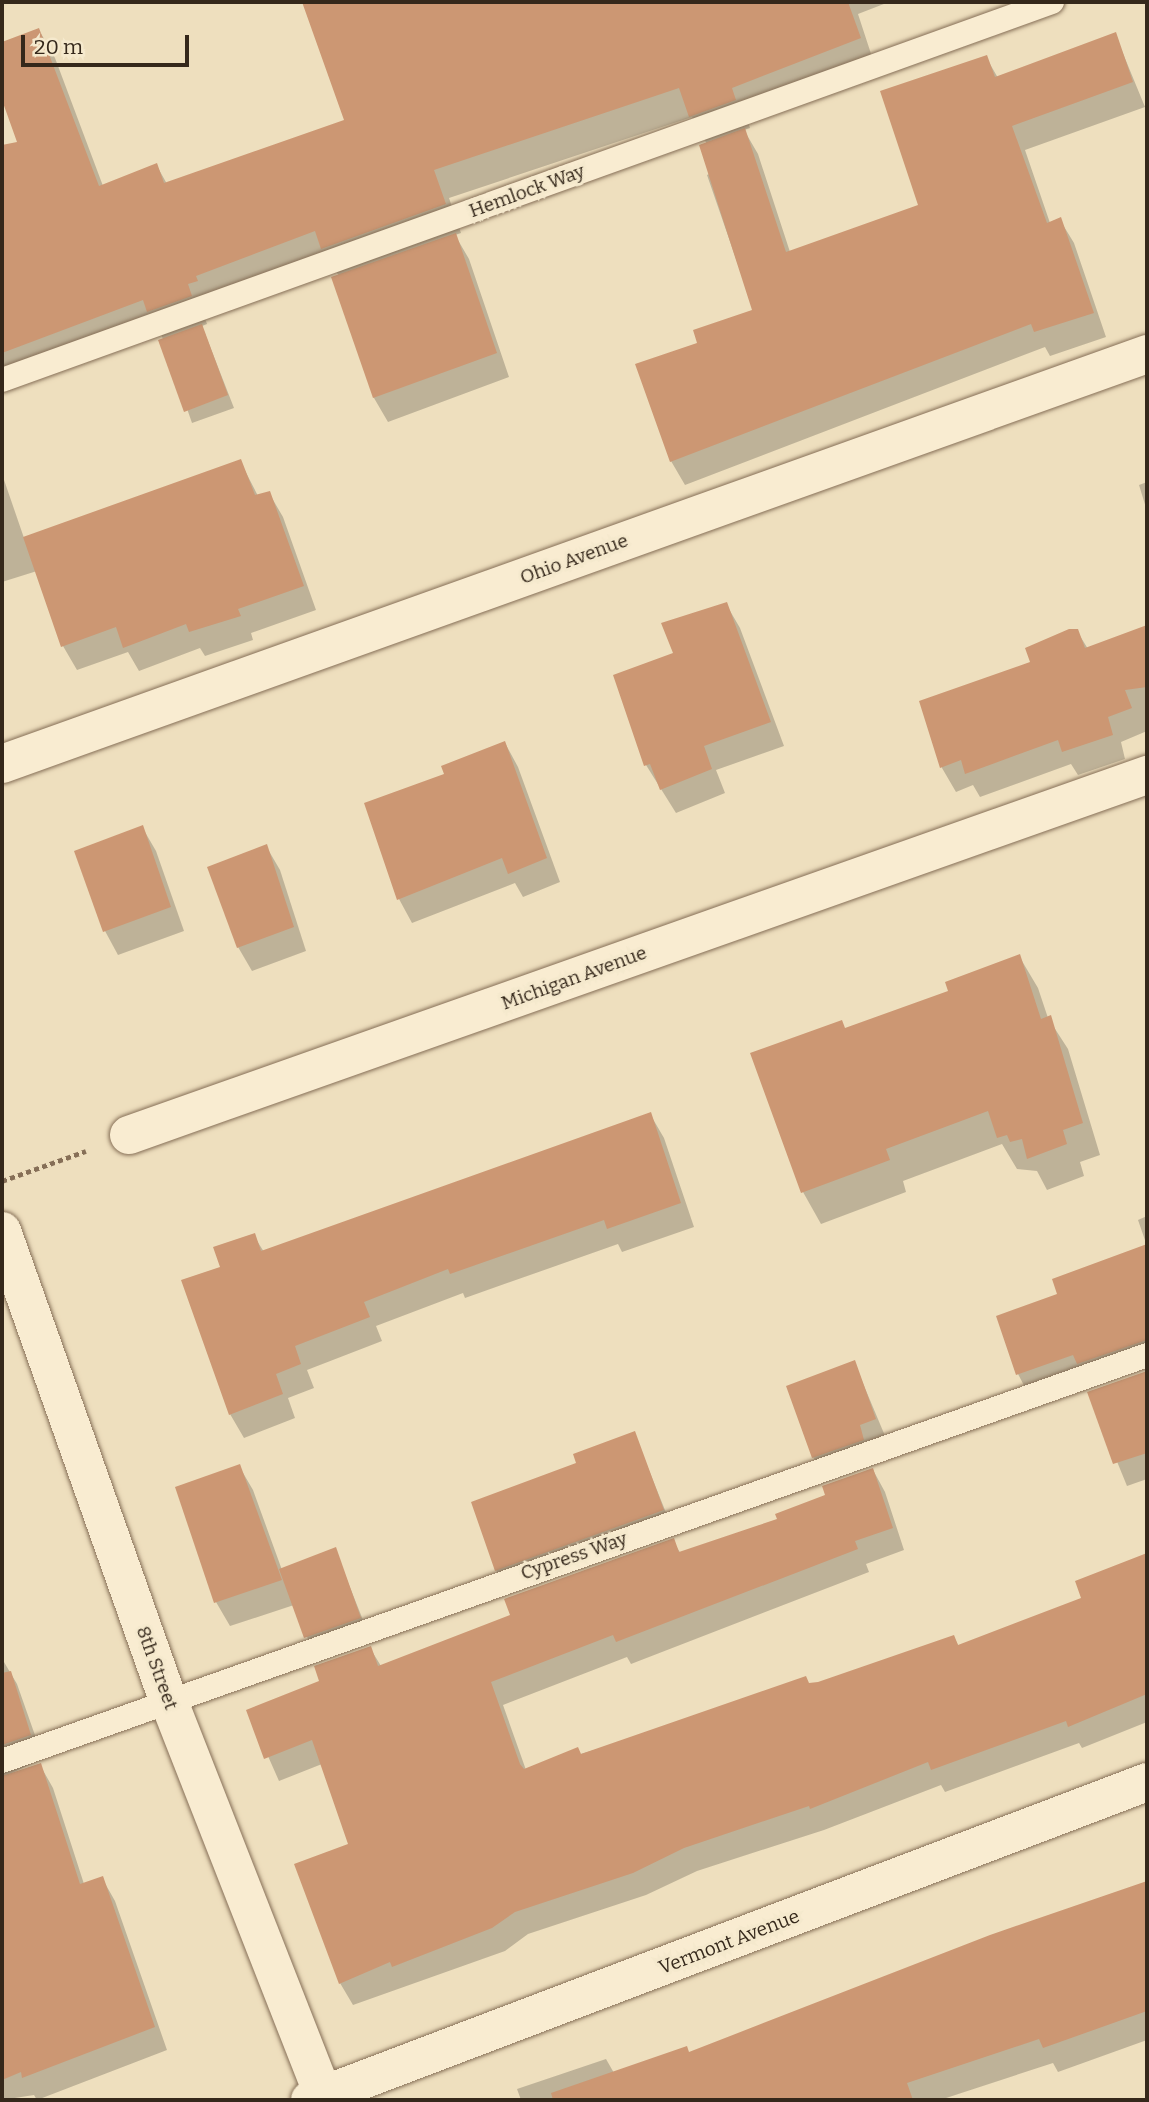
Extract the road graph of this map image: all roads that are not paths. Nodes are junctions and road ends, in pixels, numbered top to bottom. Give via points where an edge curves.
1 (1052, 2) edge
2 (1147, 355) edge
3 (2, 380) edge
4 (2, 764) edge
5 (1147, 775) edge
6 (130, 1135) road end
7 (2, 1231) edge
8 (1147, 1355) edge
9 (167, 1699) junction
10 (2, 1761) edge
11 (1147, 1782) edge
12 (320, 2099) edge

1 - 3 lane, Hemlock Way
2 - 4 street, Ohio Avenue
5 - 6 street, Michigan Avenue
7 - 9 street, 8th Street
8 - 9 lane, Cypress Way
9 - 10 lane, Cypress Way
9 - 12 street, 8th Street
11 - 12 street, Vermont Avenue

